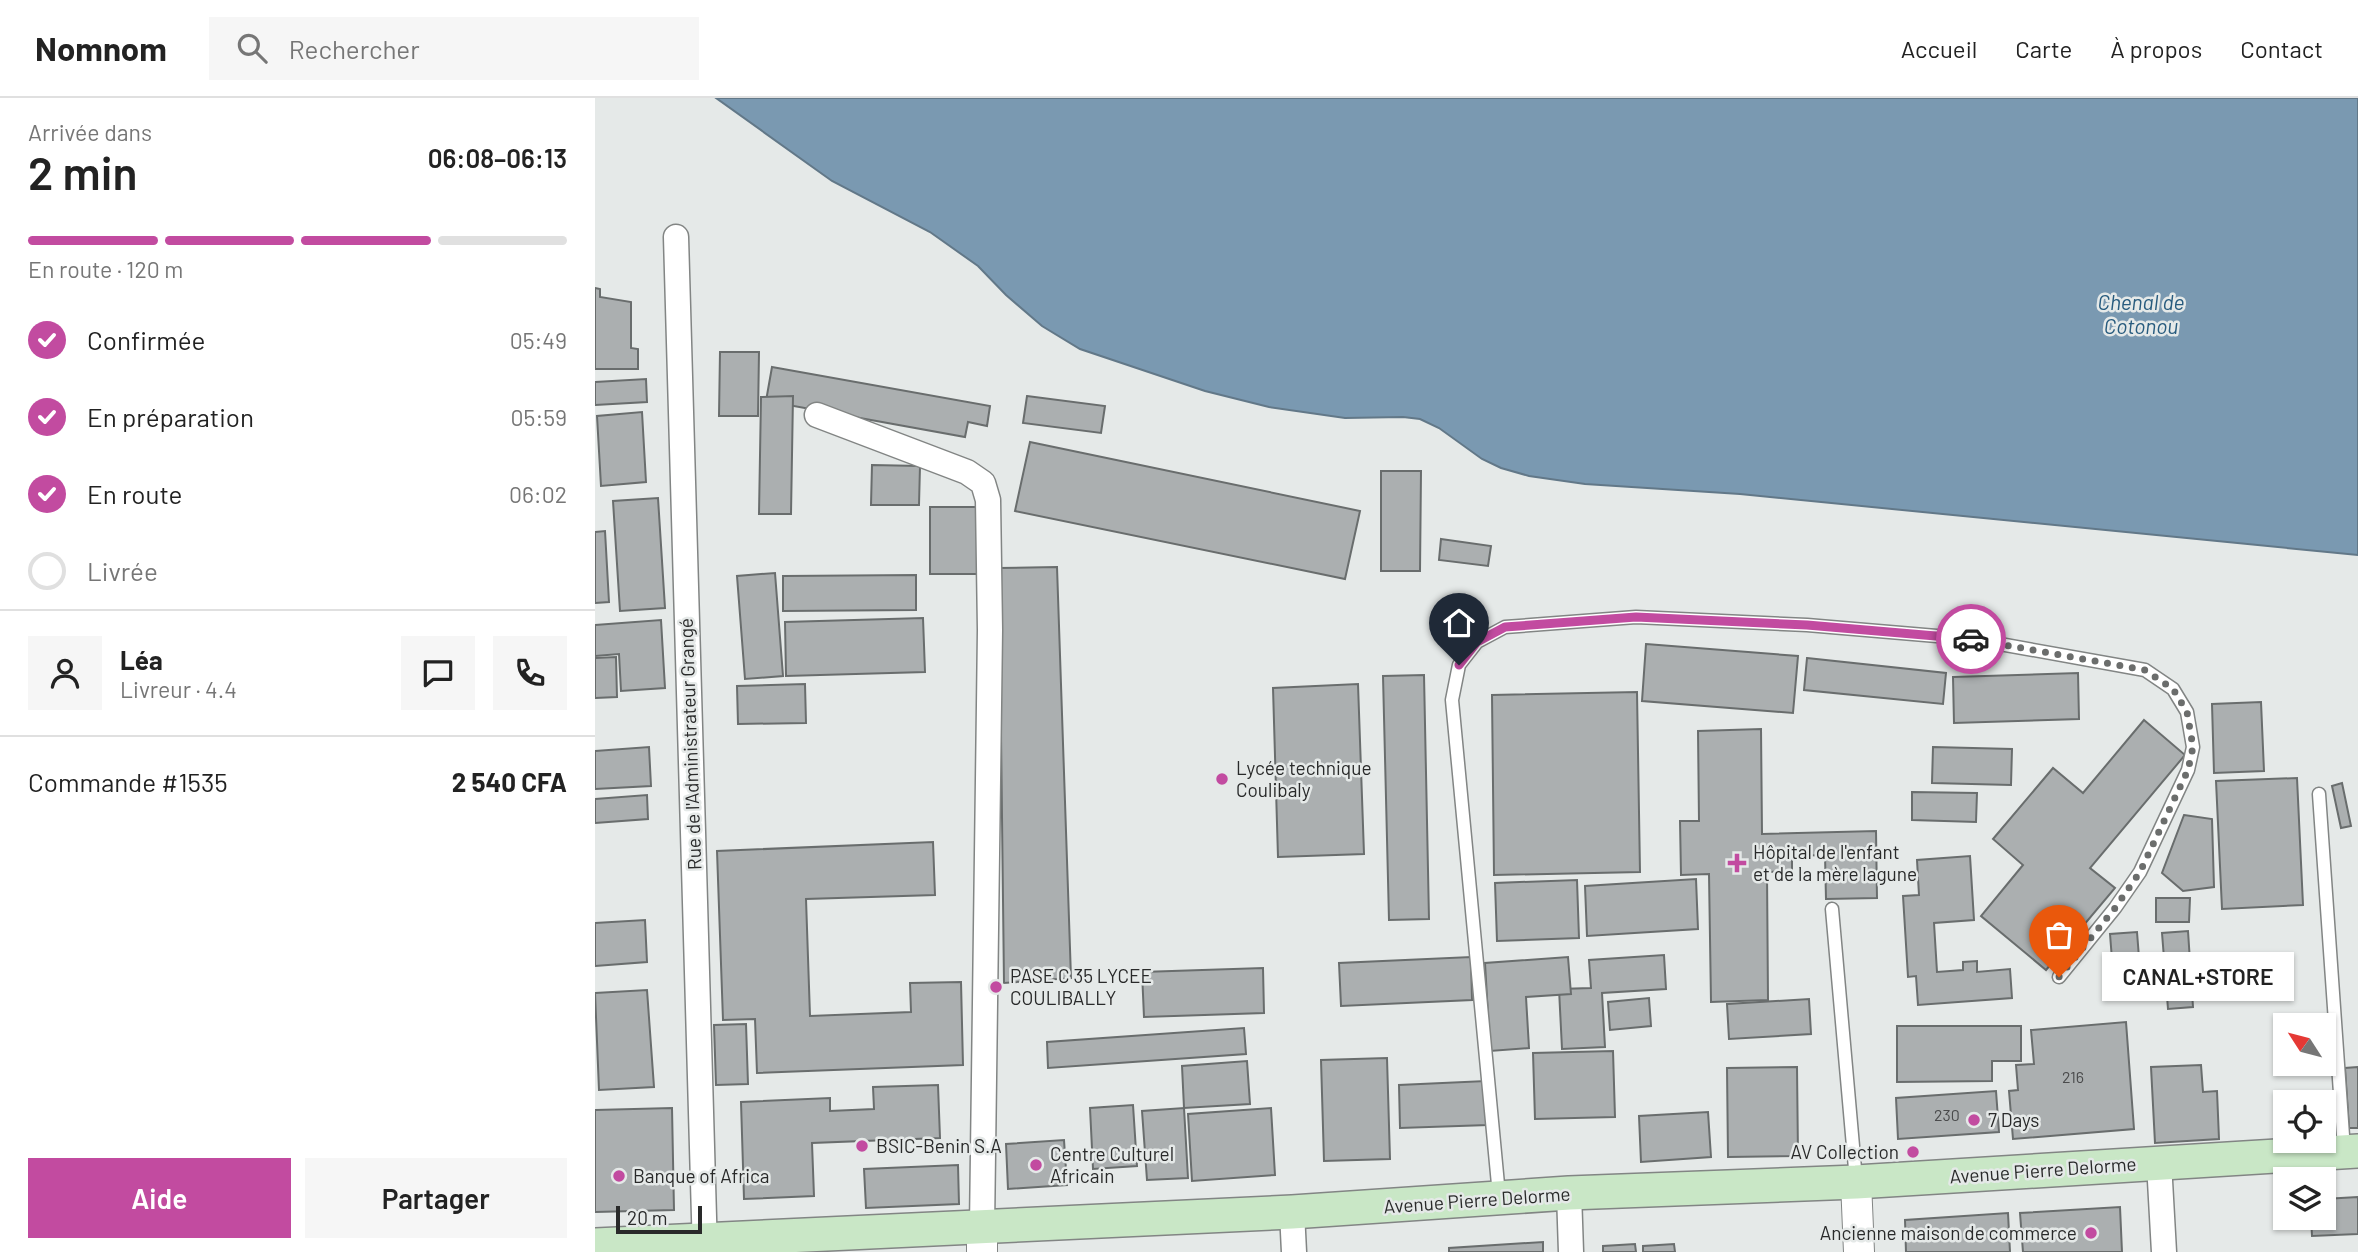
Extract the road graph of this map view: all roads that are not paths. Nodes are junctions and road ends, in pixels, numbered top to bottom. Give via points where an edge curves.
1 (675, 237) dead end
2 (817, 415) dead end
3 (2319, 794) dead end
4 (1832, 909) dead end
5 (2059, 977) dead end
6 (2351, 1151) edge
7 (2159, 1163) junction
8 (1856, 1182) junction
9 (1569, 1193) junction
10 (1499, 1199) junction
11 (1292, 1212) junction
12 (982, 1240) edge
13 (595, 1245) edge
14 (705, 1246) edge
15 (1294, 1252) edge
16 (1571, 1252) edge
17 (1859, 1252) edge
18 (2164, 1252) edge

1 - 14 street, Rue de l'Administrateur Grangé
2 - 12 street via 967,472 983,483 988,500
3 - 6 lane
4 - 8 lane
5 - 10 lane via 2140,872 2188,770 2193,747 2187,712 2173,689 2145,670 1972,639 1807,625 1636,617 1505,627 1477,642 1459,665 1452,700
6 - 7 main road, Avenue Pierre Delorme
7 - 8 main road, Avenue Pierre Delorme
7 - 18 street
8 - 9 main road, Avenue Pierre Delorme
8 - 17 street
9 - 10 main road, Avenue Pierre Delorme
9 - 16 street
10 - 11 main road, Avenue Pierre Delorme
11 - 12 main road, Avenue Pierre Delorme
11 - 15 street
12 - 14 main road, Avenue Pierre Delorme
13 - 14 main road, Avenue Pierre Delorme

